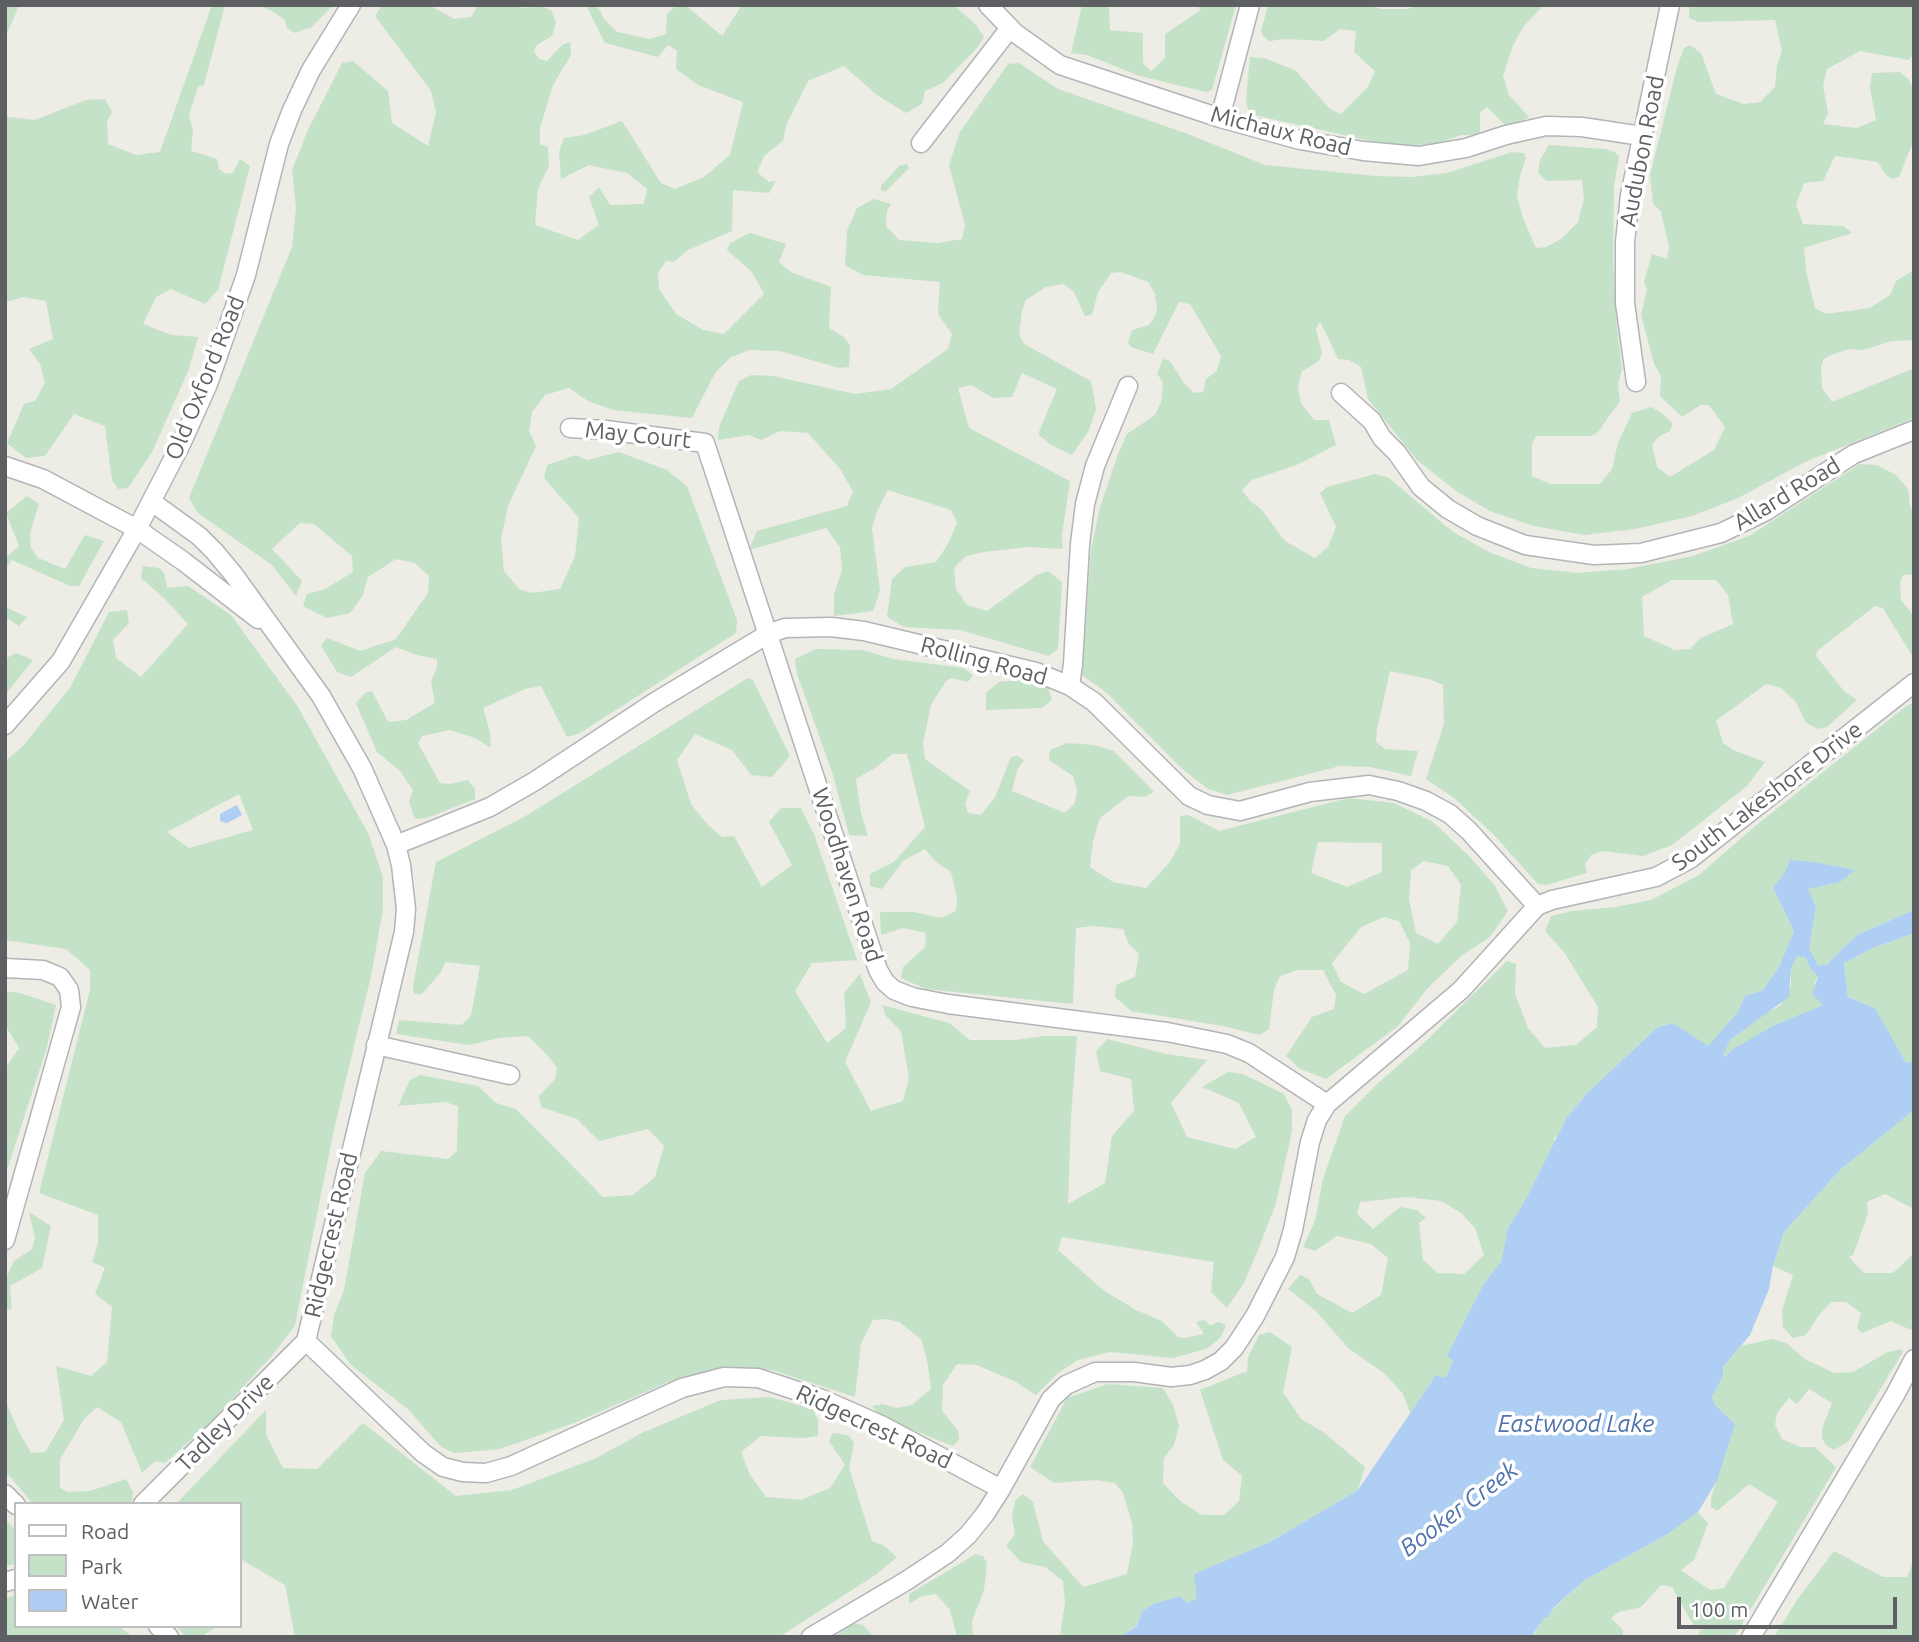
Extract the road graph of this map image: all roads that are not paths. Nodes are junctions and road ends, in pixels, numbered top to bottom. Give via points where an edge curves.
1 (351, 5) edge
2 (988, 5) edge
3 (1250, 5) edge
4 (1670, 5) edge
5 (1010, 28) junction
6 (1220, 118) junction
7 (1642, 136) junction
8 (921, 143) dead end
9 (1636, 382) dead end
10 (1128, 386) dead end
11 (1341, 393) dead end
12 (570, 428) dead end
13 (1914, 430) edge
14 (705, 443) joint
15 (5, 466) edge
16 (152, 502) junction
17 (137, 529) junction
18 (275, 632) junction
19 (768, 634) junction
20 (1914, 683) edge
21 (1070, 686) junction
22 (5, 725) edge
23 (396, 845) junction
24 (1536, 906) junction
25 (5, 968) edge
26 (376, 1045) junction
27 (510, 1075) dead end
28 (1327, 1104) junction
29 (5, 1240) edge
30 (306, 1341) junction
31 (1914, 1359) edge
32 (1001, 1489) junction
33 (145, 1502) edge
34 (811, 1637) edge
35 (1751, 1637) edge

1 - 16 street, Old Oxford Road via 292,110 246,275 208,384
2 - 5 street, Michaux Road
3 - 6 street
4 - 7 street, Audubon Road
5 - 6 street, Michaux Road via 1060,65
5 - 8 street
6 - 7 street, Michaux Road via 1300,140 1419,156 1546,126
7 - 9 street, Audubon Road via 1625,242 1625,303
10 - 21 street via 1095,466 1085,504
11 - 13 street, Allard Road via 1372,421 1421,486 1448,509 1525,545 1594,555 1641,553 1721,533 1766,511 1854,454
12 - 14 street, May Court
14 - 19 street, Woodhaven Road
15 - 17 street, Ridgecrest Road via 43,479
16 - 17 street, Old Oxford Road
16 - 18 street, Ridgecrest Road via 215,552
17 - 18 street, Ridgecrest Road
17 - 22 street, Old Oxford Road via 61,661
18 - 23 street, Ridgecrest Road via 321,696 362,768
19 - 21 street, Rolling Road via 804,627 864,631 1036,672
19 - 23 street, Rolling Road via 490,807
19 - 28 street, Woodhaven Road via 878,970 894,990 948,1004 1227,1044
20 - 24 street, South Lakeshore Drive via 1690,859 1656,877
21 - 24 street, Rolling Road via 1094,702 1189,796 1208,805 1240,811 1310,792 1369,785 1426,800 1469,831
23 - 26 street, Ridgecrest Road via 405,885 405,920
24 - 28 street via 1461,990
25 - 29 street via 43,970 60,977 69,990 71,1007
26 - 27 street
26 - 30 street, Ridgecrest Road
28 - 32 street via 1310,1142 1285,1257 1234,1348 1221,1361 1190,1375 1095,1372 1066,1385 1051,1399
30 - 32 street, Ridgecrest Road via 423,1453 443,1467 463,1472 485,1473 511,1466 682,1388 724,1377 758,1378 881,1425
30 - 33 street, Tadley Drive
31 - 35 street
32 - 34 street via 968,1535 948,1553

